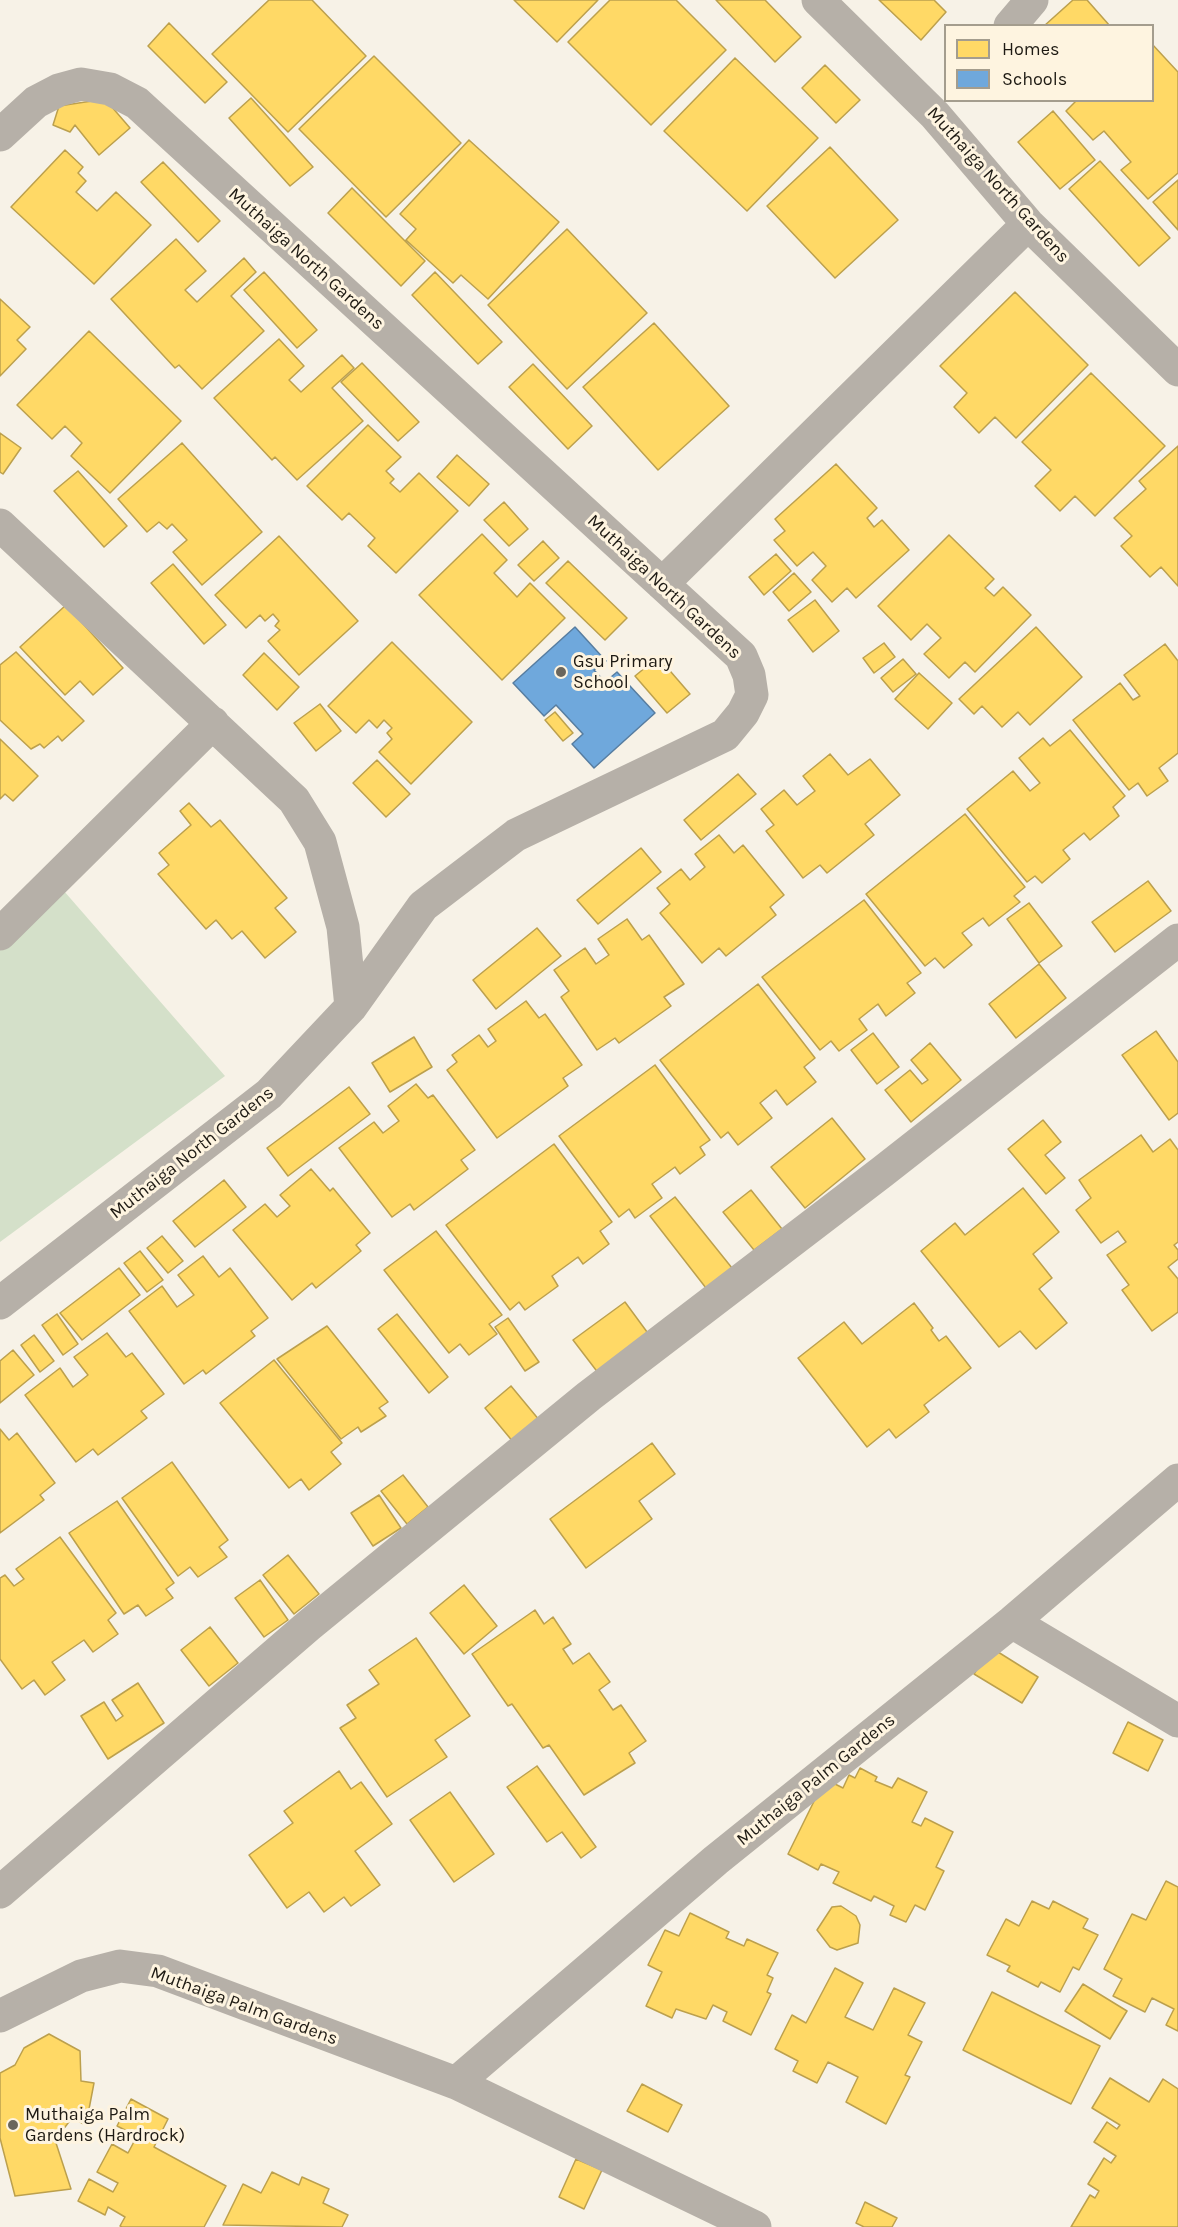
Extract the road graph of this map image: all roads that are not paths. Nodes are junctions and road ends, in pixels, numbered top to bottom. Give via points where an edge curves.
1 (818, 0) edge
2 (1032, 0) edge
3 (1012, 24) edge
4 (941, 108) edge
5 (0, 135) edge
6 (1028, 224) junction
7 (1178, 370) edge
8 (0, 525) edge
9 (662, 584) junction
10 (213, 723) junction
11 (0, 934) edge
12 (1178, 940) edge
13 (351, 1008) junction
14 (0, 1303) edge
15 (1178, 1480) edge
16 (1012, 1622) junction
17 (1178, 1721) edge
18 (0, 1892) edge
19 (0, 2016) edge
20 (456, 2083) junction
21 (755, 2227) edge

1 - 4 street, Muthaiga North Gardens
2 - 3 street
4 - 6 street, Muthaiga North Gardens
5 - 9 street, Muthaiga North Gardens via 36,102 81,84 110,89 137,103
6 - 7 street, Muthaiga North Gardens
6 - 9 street
8 - 10 street
9 - 13 street, Muthaiga North Gardens via 741,656 752,694 743,713 725,735 516,835 423,906
10 - 11 street
10 - 13 street via 294,800 320,842 344,927
12 - 18 street via 589,1396 308,1626
13 - 14 street, Muthaiga North Gardens via 269,1094
15 - 16 street, Muthaiga Palm Gardens
16 - 17 street
16 - 20 street, Muthaiga Palm Gardens via 716,1860
19 - 20 street, Muthaiga Palm Gardens via 81,1976 120,1966 158,1971
20 - 21 street, Muthaiga Palm Gardens

